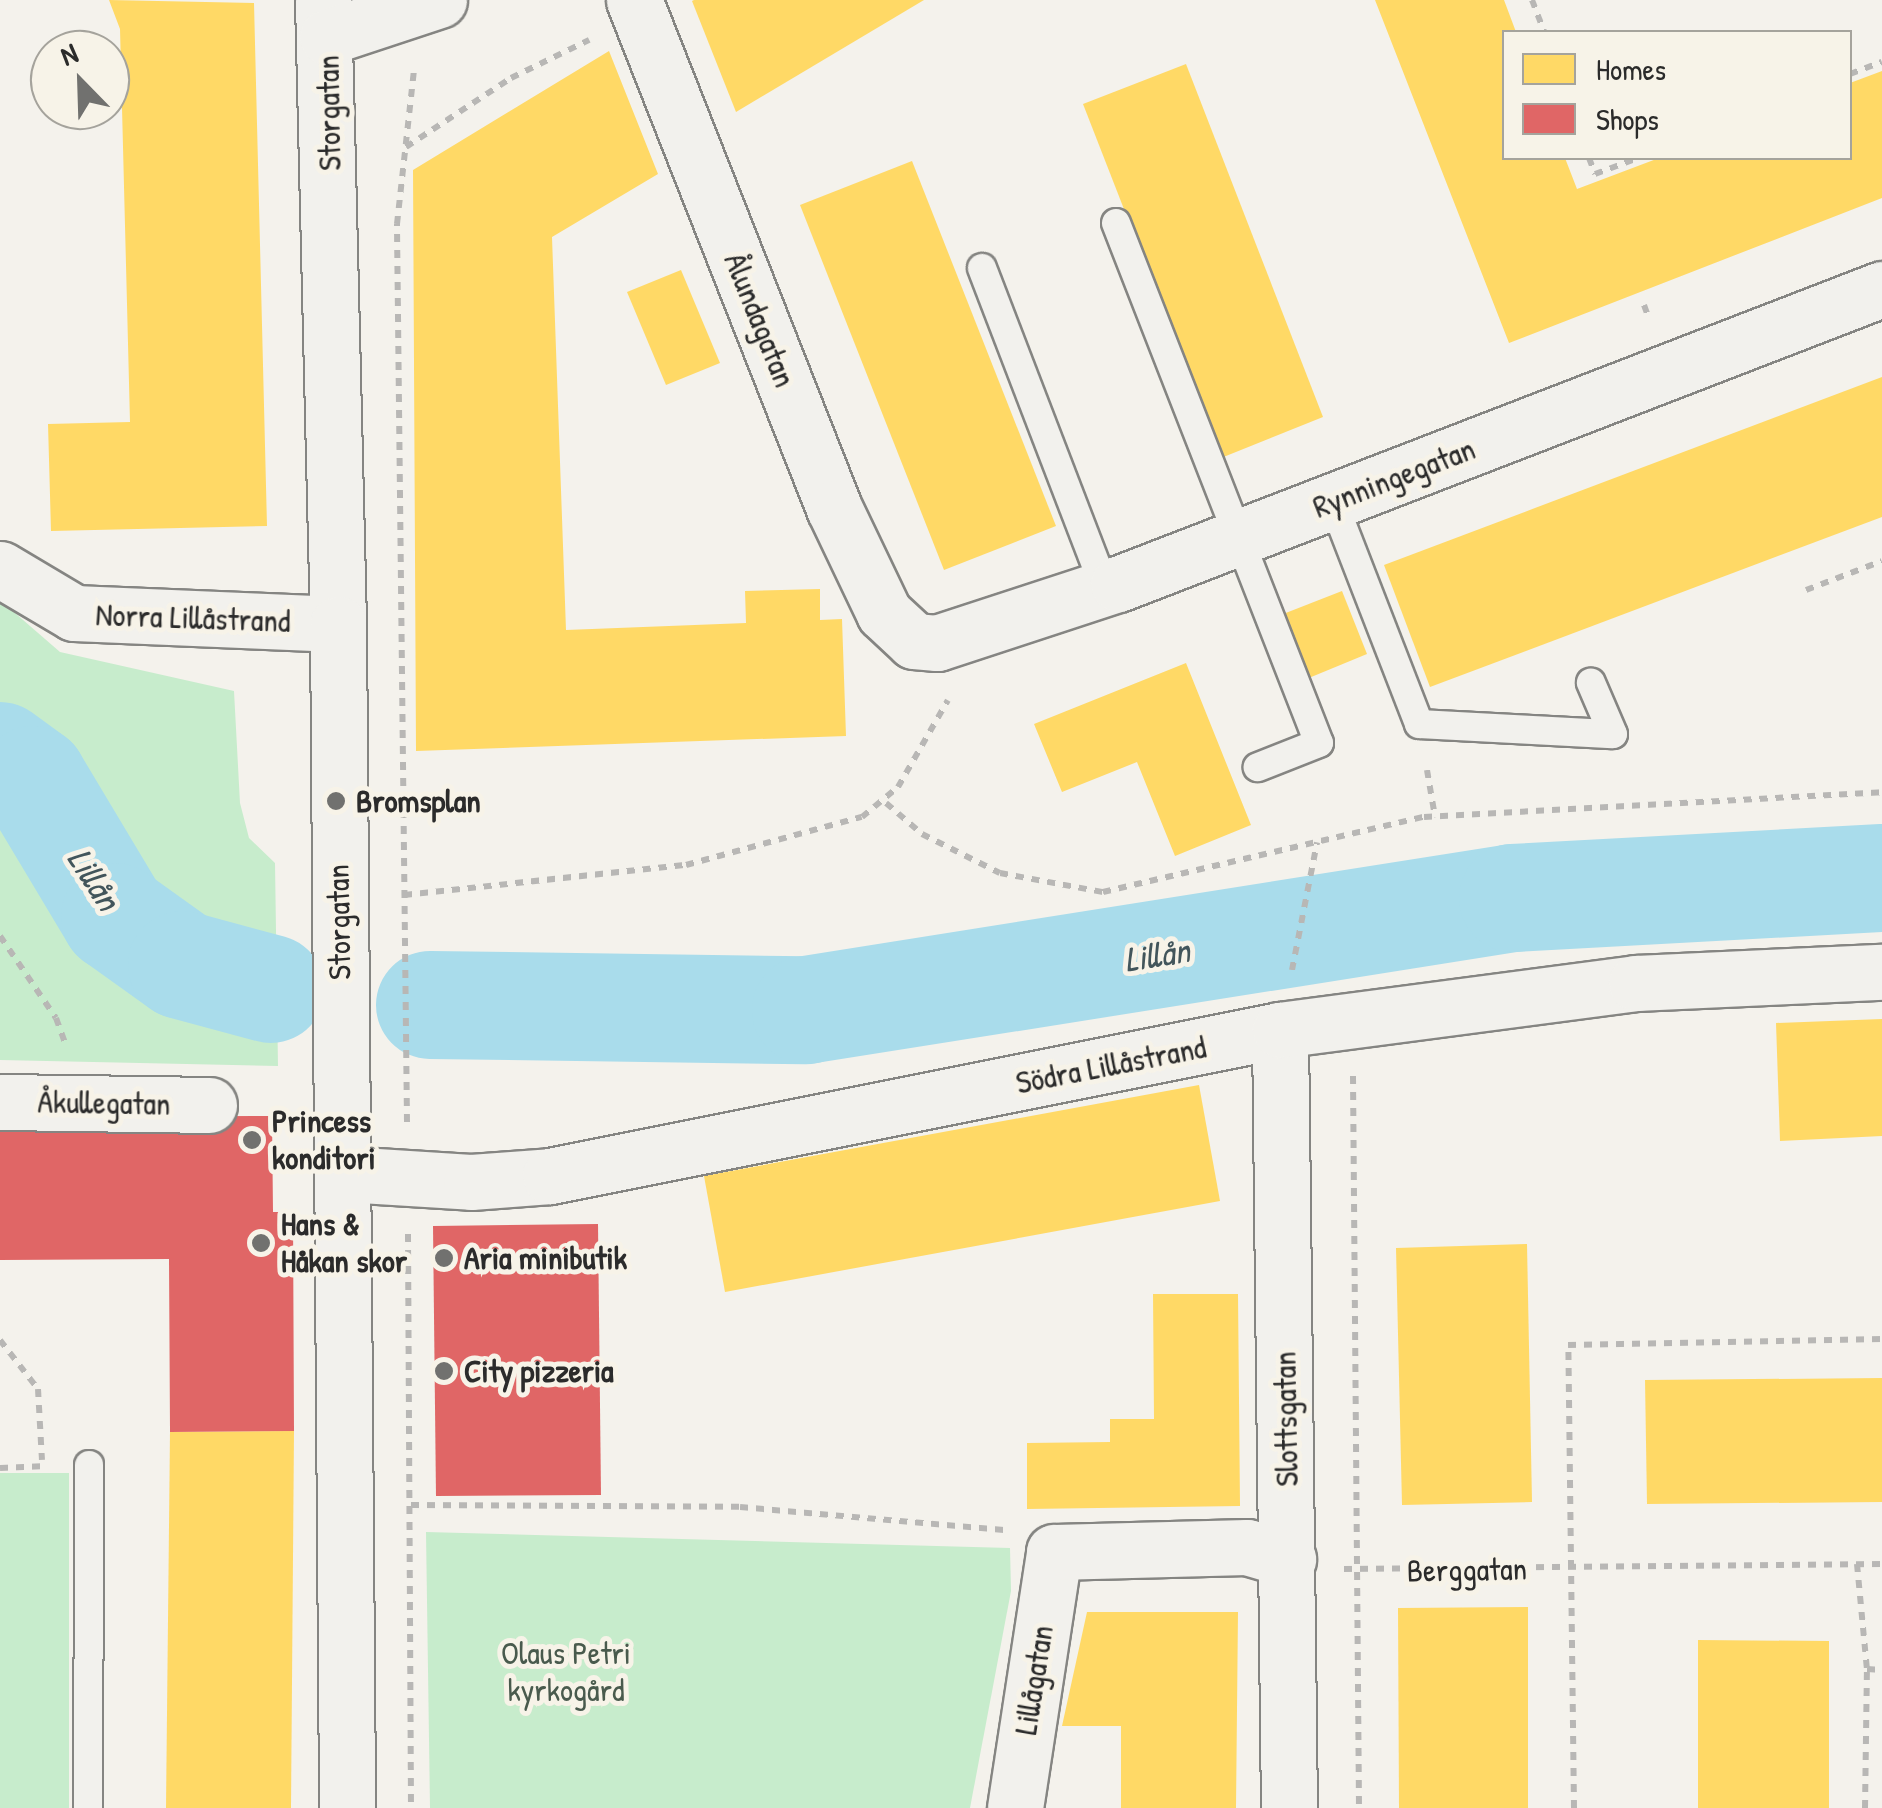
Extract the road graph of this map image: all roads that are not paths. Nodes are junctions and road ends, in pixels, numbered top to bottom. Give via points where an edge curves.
1 (439, 0) edge
2 (636, 7) edge
3 (325, 18) edge
4 (1116, 222) dead end
5 (982, 268) dead end
6 (1882, 289) edge
7 (1334, 502) junction
8 (1236, 538) junction
9 (0, 568) edge
10 (1105, 589) junction
11 (338, 624) junction
12 (903, 631) joint
13 (1591, 682) dead end
14 (1258, 767) dead end
15 (1882, 972) edge
16 (1284, 1009) junction
17 (0, 1102) edge
18 (208, 1105) dead end
19 (345, 1174) junction
20 (88, 1465) dead end
21 (1288, 1559) junction
22 (88, 1808) edge
23 (347, 1808) edge
24 (1015, 1808) edge
25 (1289, 1808) edge

1 - 3 street
2 - 12 street, Ålundagatan via 834,508 884,612
3 - 11 street, Storgatan
4 - 8 lane
5 - 10 lane
6 - 7 street, Rynningegatan
7 - 8 street, Rynningegatan
7 - 13 lane via 1418,724 1612,734
8 - 10 street, Rynningegatan
8 - 14 lane via 1319,743
9 - 11 street, Norra Lillåstrand via 74,613
10 - 12 street, Rynningegatan via 938,643 914,641
11 - 19 street, Storgatan
15 - 16 street, Södra Lillåstrand via 1636,983 1353,1020
16 - 19 street, Södra Lillåstrand via 550,1176 471,1182
16 - 21 street, Slottsgatan
17 - 18 street, Åkullegatan
19 - 23 street, Storgatan
20 - 22 lane
21 - 24 street, Lillågatan via 1247,1547 1054,1552
21 - 25 street, Slottsgatan

